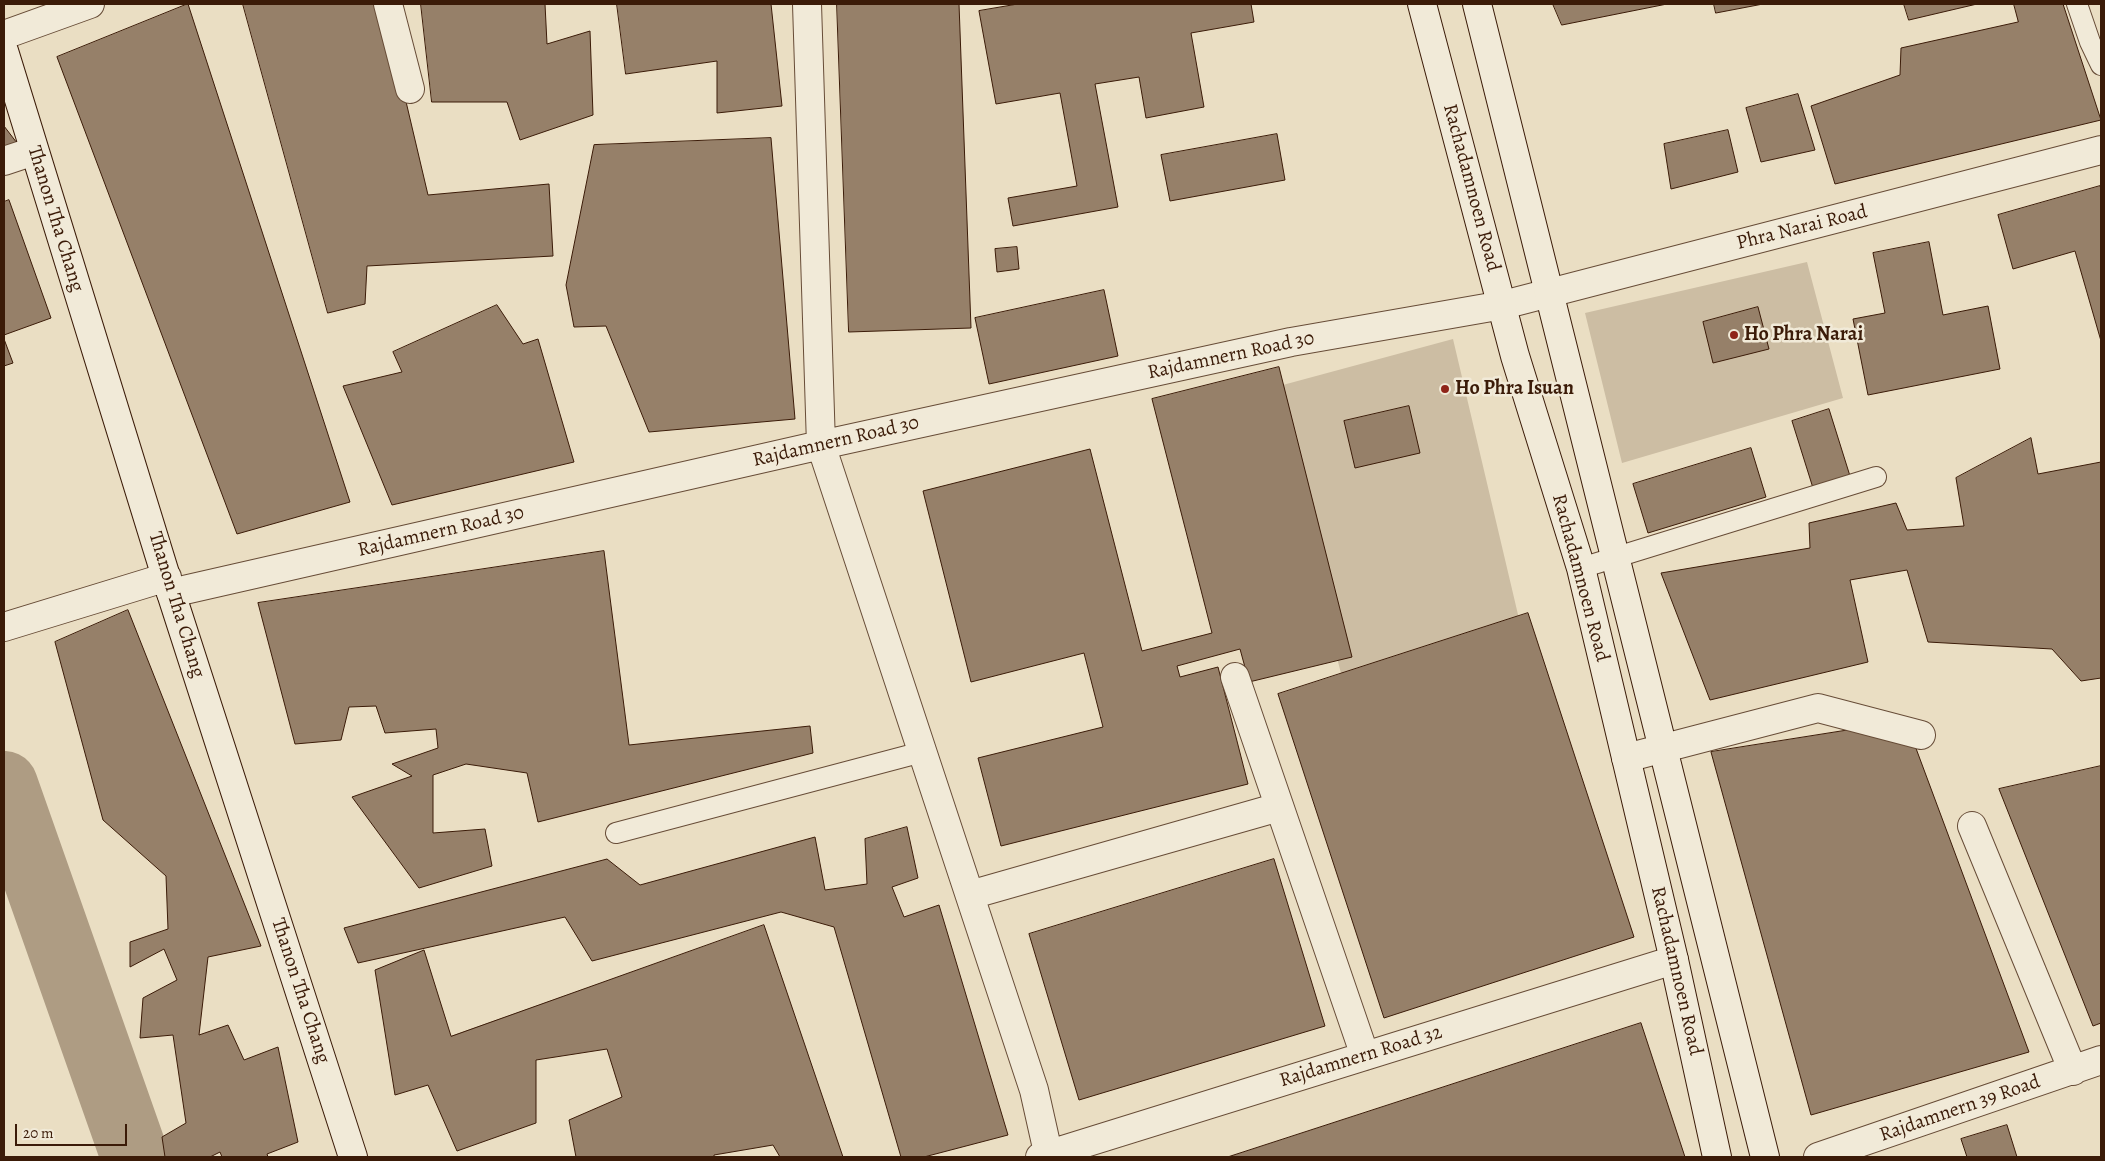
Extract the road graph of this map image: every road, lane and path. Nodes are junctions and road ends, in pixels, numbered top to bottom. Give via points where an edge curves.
1 (90, 4) edge
2 (388, 4) edge
3 (807, 4) edge
4 (1422, 4) edge
5 (1477, 4) edge
6 (2077, 4) edge
7 (4, 35) edge
8 (4, 52) edge
9 (2101, 65) edge
10 (410, 89) dead end
11 (2101, 150) edge
12 (34, 151) junction
13 (4, 161) edge
14 (1550, 293) junction
15 (1502, 305) junction
16 (821, 445) junction
17 (1876, 477) dead end
18 (1616, 557) junction
19 (1581, 568) junction
20 (169, 585) junction
21 (4, 627) edge
22 (1235, 677) dead end
23 (1921, 735) dead end
24 (1663, 749) junction
25 (922, 752) junction
26 (1626, 758) junction
27 (1279, 808) junction
28 (1972, 826) dead end
29 (616, 833) dead end
30 (970, 895) junction
31 (1674, 960) junction
32 (1365, 1056) junction
33 (2101, 1060) edge
34 (2073, 1071) junction
35 (1046, 1156) edge
36 (353, 1157) edge
37 (1717, 1157) edge
38 (1764, 1157) edge
39 (1818, 1157) edge

1 - 7 street
2 - 10 street
3 - 16 street
4 - 15 street, Rachadamnoen Road
5 - 14 street, Rachadamnoen Road
6 - 9 lane
8 - 12 street, Thanon Tha Chang
11 - 14 street, Phra Narai Road
12 - 13 street
12 - 20 street, Thanon Tha Chang
14 - 15 street, Phra Narai Road
14 - 18 street, Rachadamnoen Road
15 - 16 street, Rajdamnern Road 30 via 1291,342
15 - 19 street, Rachadamnoen Road
16 - 20 street, Rajdamnern Road 30
16 - 25 street
17 - 18 lane
18 - 19 lane
18 - 24 street, Rachadamnoen Road
19 - 26 street, Rachadamnoen Road
20 - 21 street, Rajdamnern Road 30
20 - 36 street, Thanon Tha Chang
22 - 27 street
23 - 24 street via 1818,708
24 - 26 street
24 - 38 street, Rachadamnoen Road
25 - 29 lane
25 - 30 street
26 - 31 street, Rachadamnoen Road
27 - 30 street
27 - 32 street
28 - 34 street
30 - 35 street via 1034,1090
31 - 32 street, Rajdamnern Road 32
31 - 37 street, Rachadamnoen Road
32 - 35 street, Rajdamnern Road 32
33 - 34 street, Rajdamnern 39 Road
34 - 39 street, Rajdamnern 39 Road

